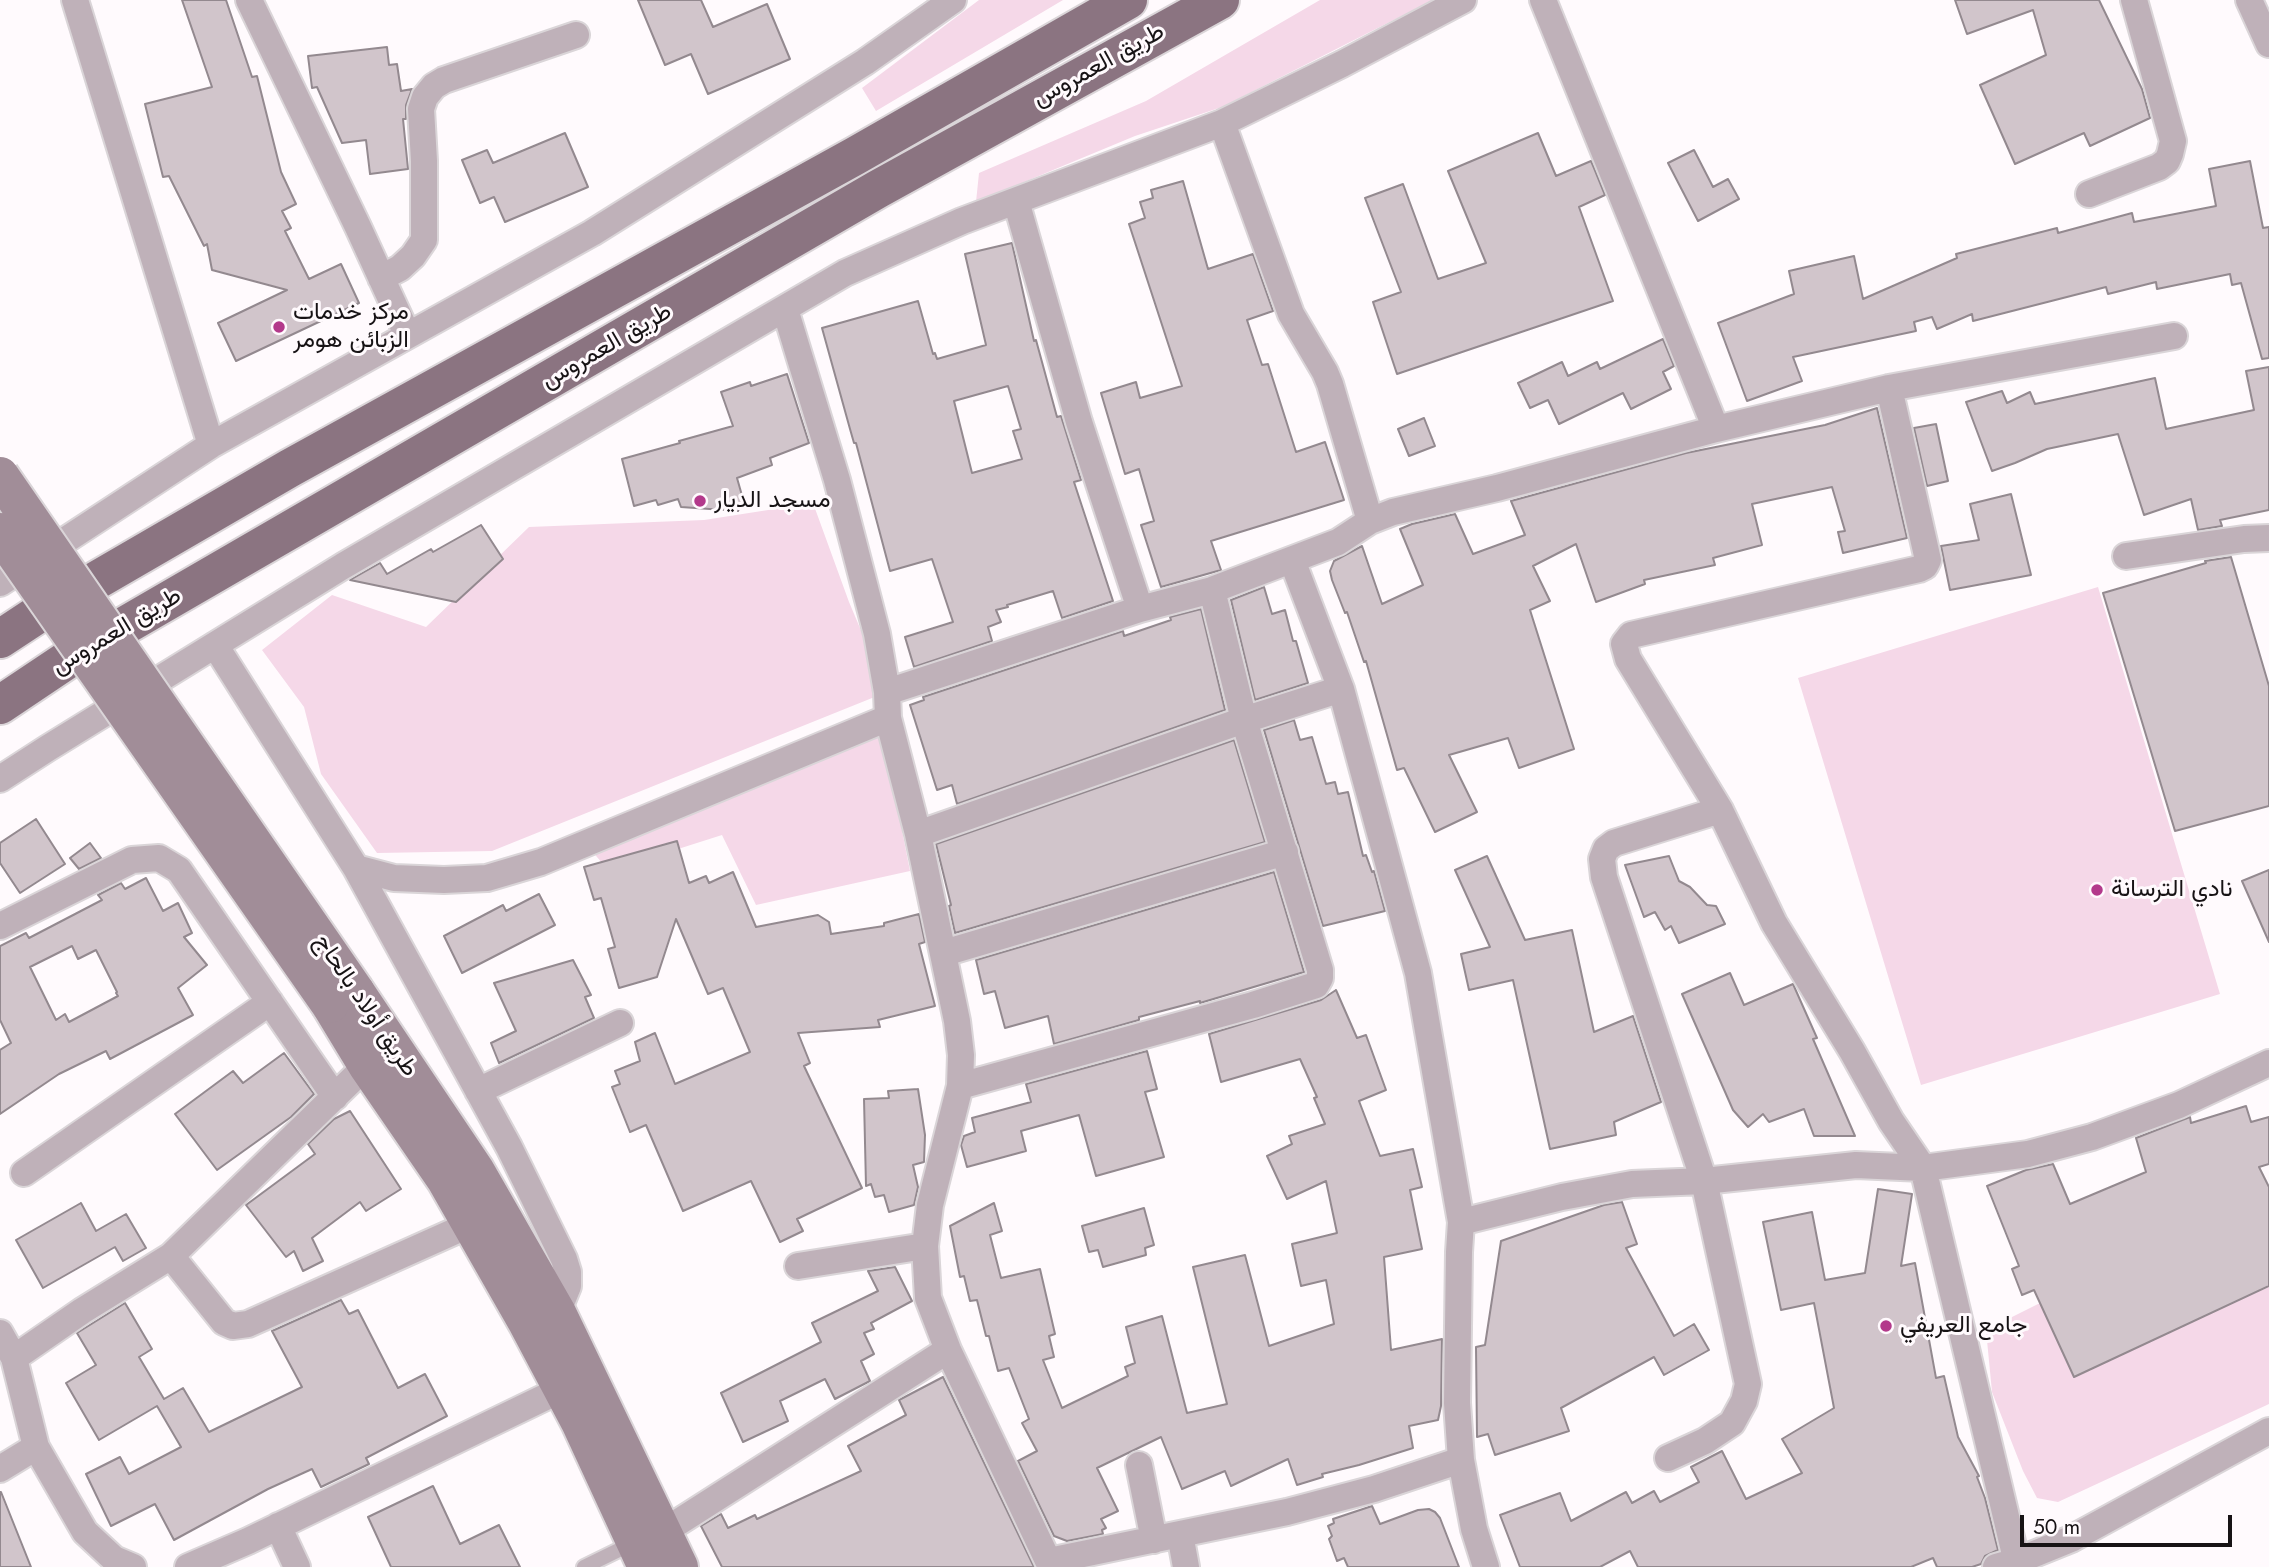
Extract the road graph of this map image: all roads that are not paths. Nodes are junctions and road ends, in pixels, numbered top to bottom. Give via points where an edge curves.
1 (75, 0) edge
2 (249, 0) edge
3 (953, 0) edge
4 (1128, 0) edge
5 (1220, 0) edge
6 (1463, 0) edge
7 (1544, 0) edge
8 (2134, 0) edge
9 (2249, 0) edge
10 (576, 35) dead end
11 (2269, 44) edge
12 (1222, 123) junction
13 (2089, 194) dead end
14 (1016, 201) junction
15 (381, 278) junction
16 (785, 309) junction
17 (407, 334) junction
18 (2174, 335) dead end
19 (1889, 388) junction
20 (1716, 429) junction
21 (211, 445) junction
22 (0, 476) edge
23 (1370, 521) junction
24 (0, 532) edge
25 (2269, 538) edge
26 (2126, 556) dead end
27 (1292, 560) junction
28 (0, 583) edge
29 (1212, 590) junction
30 (1140, 609) junction
31 (0, 639) edge
32 (215, 645) junction
33 (1341, 689) junction
34 (0, 705) edge
35 (888, 705) junction
36 (1244, 720) junction
37 (0, 779) edge
38 (1720, 810) junction
39 (918, 834) junction
40 (1285, 852) junction
41 (356, 868) junction
42 (0, 926) edge
43 (944, 953) junction
44 (343, 998) junction
45 (270, 1002) junction
46 (620, 1023) dead end
47 (2269, 1063) edge
48 (367, 1065) junction
49 (960, 1086) junction
50 (478, 1091) junction
51 (335, 1097) junction
52 (1923, 1168) junction
53 (24, 1173) dead end
54 (1704, 1181) junction
55 (1461, 1222) junction
56 (471, 1224) junction
57 (925, 1246) junction
58 (171, 1256) junction
59 (798, 1266) dead end
60 (557, 1313) junction
61 (0, 1333) edge
62 (948, 1350) junction
63 (14, 1358) junction
64 (562, 1389) junction
65 (2269, 1431) edge
66 (36, 1447) junction
67 (1668, 1458) dead end
68 (1461, 1460) junction
69 (1139, 1465) dead end
70 (0, 1469) edge
71 (278, 1527) junction
72 (1180, 1534) junction
73 (1154, 1540) junction
74 (648, 1547) edge
75 (1050, 1564) edge
76 (2010, 1565) edge
77 (133, 1567) edge
78 (188, 1567) edge
79 (297, 1567) edge
80 (584, 1567) edge
81 (679, 1567) edge
82 (1186, 1567) edge
83 (1486, 1567) edge

1 - 21 street
2 - 15 street
3 - 17 street via 854,69 592,233
4 - 31 main road, طريق العمروس via 302,461
5 - 34 main road, طريق العمروس via 878,188 76,654
6 - 12 street
7 - 20 street
8 - 13 street via 2173,141 2170,154 2159,167
9 - 11 street
10 - 15 street via 444,80 425,97 421,109 424,240 400,268
12 - 14 street
12 - 23 street via 1291,314 1330,384
14 - 16 street via 845,273
14 - 30 street via 1079,422
15 - 17 street
16 - 32 street
16 - 35 street via 837,480 877,635
17 - 21 street
18 - 19 street
19 - 20 street
19 - 38 street via 1928,560 1925,566 1630,635 1624,644 1628,659
20 - 23 street
21 - 28 street
22 - 44 main road, طريق أولاد بالحاج, bridge
23 - 27 street via 1338,542
24 - 44 main road, طريق أولاد بالحاج, bridge
25 - 26 street
27 - 29 street
27 - 33 street
29 - 30 street
29 - 36 street
30 - 35 street
32 - 37 street
32 - 41 street
33 - 36 street
33 - 55 street via 1418,973
35 - 39 street
35 - 41 street via 541,862 487,878 444,880 394,878
36 - 39 street
36 - 40 street
38 - 52 street via 1774,923
38 - 54 street via 1614,844 1602,859 1604,877
39 - 43 street
40 - 43 street
40 - 49 street via 1320,970 1316,985
41 - 50 street
42 - 45 street via 132,860 159,858 180,870
43 - 49 street via 957,1021
44 - 48 main road, طريق أولاد بالحاج
44 - 60 main road, طريق أولاد بالحاج via 475,1170
45 - 51 street
45 - 53 street
46 - 50 street
47 - 52 street via 2179,1105 2092,1137 2028,1154
48 - 51 street
48 - 56 main road, طريق أولاد بالحاج
49 - 57 street via 930,1205
50 - 60 street via 564,1259 568,1286
51 - 58 street
52 - 54 street via 1856,1165
52 - 76 street
54 - 55 street via 1620,1186
54 - 67 street via 1748,1384 1732,1423
55 - 68 street via 1457,1403
56 - 58 street via 248,1324 233,1326 224,1322
56 - 64 main road, طريق أولاد بالحاج
57 - 59 street
57 - 62 street via 928,1298
58 - 63 street
60 - 74 main road, طريق أولاد بالحاج
61 - 63 street
62 - 74 street
62 - 75 street
63 - 66 street
64 - 71 street
64 - 74 main road, طريق أولاد بالحاج
65 - 76 street via 2071,1539
66 - 70 street
66 - 77 street via 85,1532 114,1559
68 - 72 street via 1374,1489
68 - 83 street
69 - 73 street
71 - 78 street
71 - 79 street
72 - 73 street
72 - 82 street
73 - 75 street
74 - 80 lane
74 - 81 main road, طريق أولاد بالحاج

